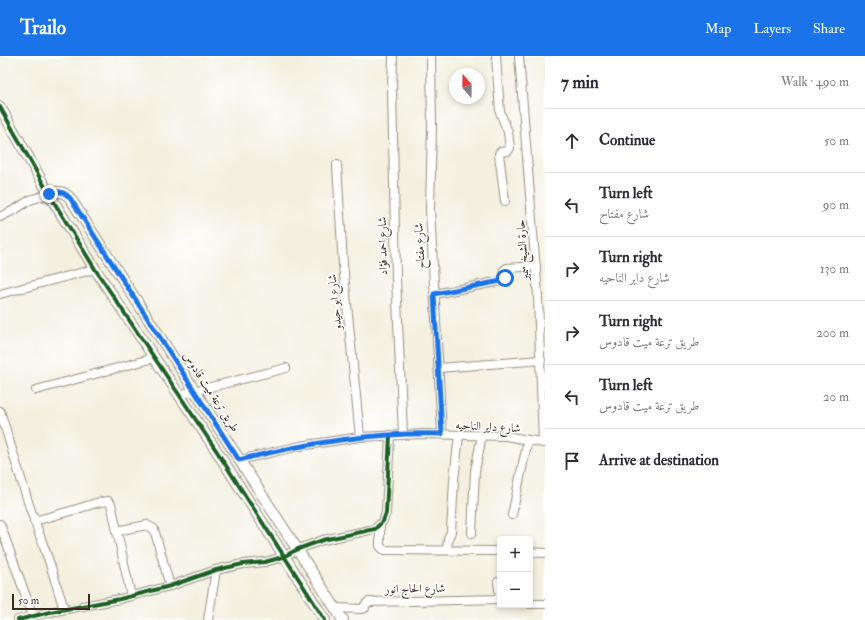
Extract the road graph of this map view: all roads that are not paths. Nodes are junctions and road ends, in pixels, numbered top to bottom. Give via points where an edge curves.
1 (393, 56) edge
2 (431, 56) edge
3 (496, 56) edge
4 (519, 56) edge
5 (0, 108) edge
6 (337, 165) dead end
7 (49, 194) junction
8 (505, 201) dead end
9 (0, 217) edge
10 (536, 266) junction
11 (95, 269) junction
12 (0, 294) edge
13 (434, 294) junction
14 (154, 358) junction
15 (540, 360) junction
16 (286, 368) dead end
17 (439, 368) junction
18 (36, 390) dead end
19 (195, 391) junction
20 (179, 395) junction
21 (0, 411) edge
22 (403, 434) junction
23 (442, 434) junction
24 (390, 435) junction
25 (459, 435) junction
26 (482, 435) junction
27 (360, 437) junction
28 (528, 440) junction
29 (544, 443) edge
30 (229, 444) junction
31 (216, 450) junction
32 (239, 460) junction
33 (512, 515) dead end
34 (34, 521) junction
35 (0, 524) edge
36 (380, 525) junction
37 (116, 531) junction
38 (472, 533) dead end
39 (298, 549) junction
40 (447, 550) junction
41 (497, 550) edge
42 (533, 552) edge
43 (545, 553) edge
44 (283, 557) junction
45 (216, 570) junction
46 (170, 586) junction
47 (131, 596) junction
48 (497, 598) edge
49 (533, 604) edge
50 (545, 604) edge
51 (335, 608) junction
52 (64, 609) junction
53 (33, 616) junction
54 (18, 620) edge
55 (208, 620) edge
56 (325, 620) edge
57 (343, 620) edge

1 - 22 street, شارع احمد فؤاد via 396,278
2 - 13 street, شارع مفتاح via 430,209
3 - 8 street via 500,112 508,132 510,148 499,154
4 - 10 street, حارة الشيخ سمير
5 - 7 street
6 - 27 street, شارع ابو حيدو via 343,264
7 - 9 street via 30,200
7 - 11 street
7 - 19 street, طريق ترعة ميت قادوس via 59,191 70,198
10 - 13 street via 507,268 504,270 505,278 501,281
10 - 15 street, حارة الشيخ سمير
11 - 12 street
11 - 14 street
13 - 17 street, شارع مفتاح
14 - 18 street
14 - 20 street
15 - 17 street
15 - 29 street, حارة الشيخ سمير
16 - 19 street
17 - 23 street, شارع مفتاح
19 - 20 street
19 - 30 street, طريق ترعة ميت قادوس
20 - 31 street
21 - 34 street
22 - 23 street, شارع داير الناحيه
22 - 24 street, شارع داير الناحيه
23 - 25 street, شارع داير الناحيه
24 - 27 street, شارع داير الناحيه
24 - 36 street via 386,513
25 - 26 street, شارع داير الناحيه
25 - 40 street via 451,532
26 - 28 street, شارع داير الناحيه
26 - 38 street via 476,471
27 - 32 street, شارع داير الناحيه via 300,446
28 - 29 street, شارع داير الناحيه
28 - 33 street
30 - 31 street
30 - 32 street, طريق ترعة ميت قادوس
31 - 44 street
32 - 39 street, طريق ترعة ميت قادوس
34 - 37 street via 108,501 111,504
34 - 52 street
35 - 53 street
36 - 39 street via 375,529 323,540
36 - 40 street via 380,546 384,550
37 - 46 street via 147,525 154,529
37 - 47 street
39 - 44 street
39 - 51 street, طريق ترعة ميت قادوس
40 - 41 street
42 - 43 street
44 - 45 street
44 - 56 street
45 - 46 street
45 - 55 street
46 - 47 street
47 - 52 street
48 - 51 street, شارع الحاج انور via 368,602 362,609
49 - 50 street
51 - 57 street, طريق ترعة ميت قادوس
52 - 53 street
53 - 54 street

